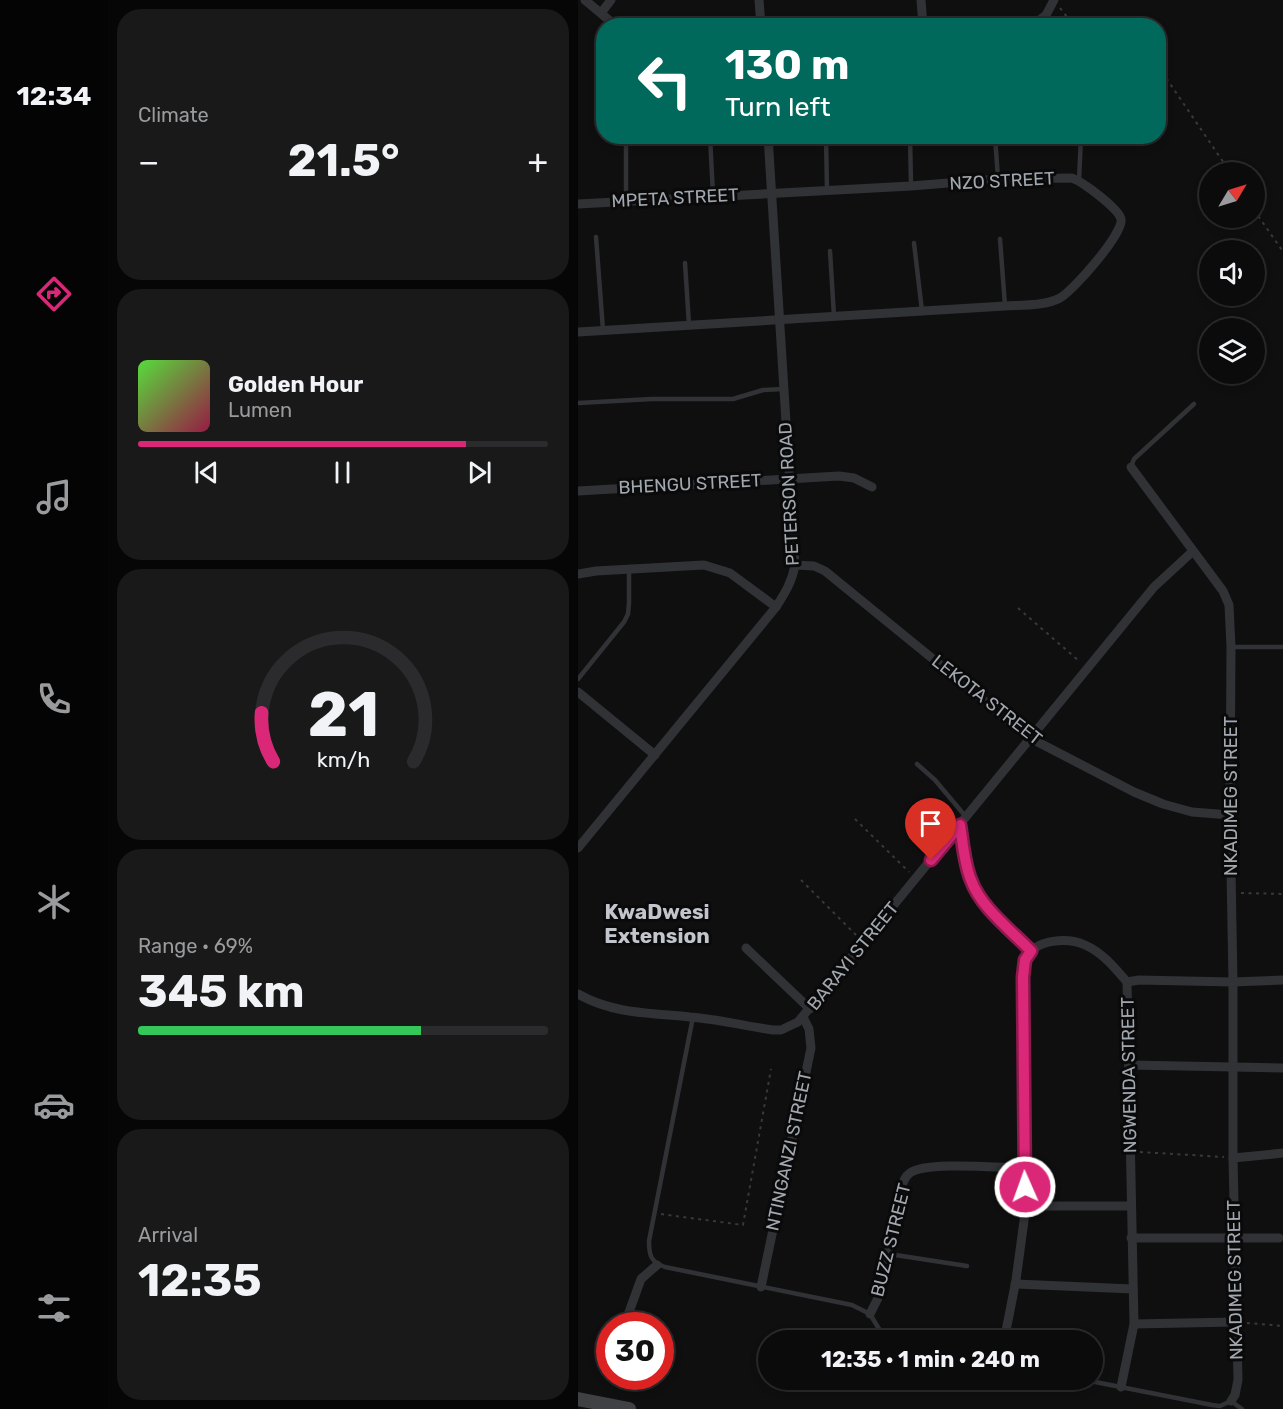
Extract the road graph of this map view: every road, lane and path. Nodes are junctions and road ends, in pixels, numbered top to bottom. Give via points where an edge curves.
1 (585, 0) edge
2 (611, 0) edge
3 (760, 0) edge
4 (921, 0) edge
5 (1054, 0) edge
6 (602, 13) junction
7 (607, 18) edge
8 (761, 18) edge
9 (922, 18) edge
10 (1042, 18) edge
11 (1068, 18) edge
12 (1166, 78) edge
13 (626, 144) edge
14 (710, 144) edge
15 (769, 144) edge
16 (826, 144) edge
17 (910, 144) edge
18 (996, 144) edge
19 (1081, 144) edge
20 (1223, 162) edge
21 (998, 180) junction
22 (1079, 181) junction
23 (911, 186) junction
24 (827, 190) junction
25 (772, 194) junction
26 (713, 195) junction
27 (626, 201) junction
28 (578, 204) edge
29 (1265, 226) edge
30 (596, 237) dead end
31 (1000, 239) dead end
32 (914, 243) dead end
33 (830, 250) dead end
34 (1283, 253) edge
35 (685, 264) dead end
36 (1005, 306) junction
37 (922, 310) junction
38 (834, 316) junction
39 (780, 319) junction
40 (689, 325) junction
41 (603, 330) junction
42 (578, 332) edge
43 (784, 390) junction
44 (578, 403) edge
45 (1194, 404) dead end
46 (1131, 467) joint
47 (788, 478) junction
48 (872, 487) dead end
49 (578, 491) edge
50 (1192, 552) junction
51 (795, 565) junction
52 (629, 569) junction
53 (578, 574) edge
54 (776, 607) junction
55 (1018, 608) dead end
56 (1231, 646) junction
57 (1283, 647) edge
58 (1086, 668) junction
59 (578, 679) edge
60 (578, 692) edge
61 (1030, 738) junction
62 (655, 755) junction
63 (917, 764) dead end
64 (1230, 815) junction
65 (855, 819) dead end
66 (963, 821) junction
67 (578, 848) edge
68 (916, 878) junction
69 (801, 880) dead end
70 (1232, 893) junction
71 (1283, 894) edge
72 (863, 942) junction
73 (746, 948) dead end
74 (1031, 951) junction
75 (1283, 980) edge
76 (1127, 982) junction
77 (1233, 982) junction
78 (578, 994) edge
79 (806, 1013) junction
80 (693, 1017) junction
81 (1129, 1065) junction
82 (1233, 1068) junction
83 (1283, 1068) edge
84 (771, 1069) dead end
85 (1129, 1151) junction
86 (1283, 1153) edge
87 (1233, 1158) junction
88 (1024, 1168) junction
89 (1026, 1206) junction
90 (1130, 1206) junction
91 (655, 1213) junction
92 (1131, 1238) junction
93 (1279, 1238) dead end
94 (1235, 1239) junction
95 (889, 1254) junction
96 (657, 1264) junction
97 (967, 1266) dead end
98 (1015, 1284) junction
99 (761, 1287) junction
100 (1133, 1289) junction
101 (628, 1312) edge
102 (870, 1314) junction
103 (1235, 1322) junction
104 (1134, 1324) junction
105 (1283, 1326) edge
106 (880, 1330) edge
107 (1006, 1330) edge
108 (1103, 1384) edge
109 (1121, 1387) junction
110 (578, 1399) edge
111 (1231, 1401) junction
112 (604, 1407) edge
113 (629, 1409) edge
114 (1242, 1409) edge

1 - 6 street
2 - 6 street
3 - 8 street
4 - 9 street
5 - 10 street
5 - 11 path
6 - 7 street
12 - 20 path
13 - 27 lane
14 - 26 lane
15 - 25 street, PETERSON ROAD
16 - 24 lane
17 - 23 lane
18 - 21 lane
19 - 22 lane
21 - 22 street, NZO STREET via 1067,177
21 - 23 street, NZO STREET
22 - 36 street, NZO STREET via 1118,214 1121,225 1117,235 1065,295 1051,301
23 - 24 street, NZO STREET
24 - 25 street, NZO STREET
25 - 26 street, MPETA STREET
25 - 39 street, PETERSON ROAD
26 - 27 street, MPETA STREET
27 - 28 street, MPETA STREET
29 - 34 path
30 - 41 lane
31 - 36 lane
32 - 37 lane
33 - 38 lane
35 - 40 lane
36 - 37 street, NZO STREET
37 - 38 street, NZO STREET
38 - 39 street, NZO STREET
39 - 40 street
39 - 43 street, PETERSON ROAD
40 - 41 street
41 - 42 street
43 - 44 lane via 762,390 733,399
43 - 47 street, PETERSON ROAD
45 - 46 lane via 1134,459
46 - 50 street, NKADIMEG STREET
47 - 48 street, BHENGU STREET via 846,476
47 - 49 street, BHENGU STREET
47 - 51 street, PETERSON ROAD
50 - 56 street, NKADIMEG STREET via 1227,597
50 - 58 street, BARAYI STREET via 1154,587
51 - 54 street, PETERSON ROAD via 788,589
51 - 61 street, LEKOTA STREET via 825,571
52 - 53 street
52 - 54 street via 717,567
52 - 59 lane via 628,614
54 - 62 street, PETERSON ROAD
55 - 58 path
56 - 57 lane
56 - 64 street, NKADIMEG STREET
58 - 61 street, BARAYI STREET
60 - 62 street
61 - 64 street, LEKOTA STREET via 1163,804 1192,812
61 - 66 street, BARAYI STREET
62 - 67 street, PETERSON ROAD
63 - 66 lane via 935,780
64 - 70 street, NKADIMEG STREET
65 - 68 path
66 - 68 street, BARAYI STREET
66 - 74 lane via 968,870 976,890
68 - 72 street, BARAYI STREET
69 - 72 path
70 - 71 path
70 - 77 street, NKADIMEG STREET
72 - 79 street, BARAYI STREET
73 - 79 street
74 - 76 street, NGWENDA STREET via 1052,941 1084,944 1112,964
74 - 88 street via 1025,960 1023,977
75 - 77 street
76 - 77 street
76 - 81 street, NGWENDA STREET
77 - 82 street, NKADIMEG STREET
78 - 80 street, BARAYI STREET via 594,1003 630,1012
79 - 80 street, BARAYI STREET via 781,1030
79 - 99 street, NTINGANZI STREET via 811,1048
80 - 91 lane
81 - 82 street
81 - 85 street, NGWENDA STREET
82 - 83 street
82 - 87 street, NKADIMEG STREET
84 - 91 path via 743,1225
85 - 87 path
85 - 90 street, NGWENDA STREET
86 - 87 street
87 - 94 street, NKADIMEG STREET
88 - 89 street
88 - 95 street, BUZZ STREET via 928,1167 912,1171 904,1180
89 - 90 street
89 - 98 street
90 - 92 street, NGWENDA STREET
91 - 96 lane via 649,1248 652,1261
92 - 94 street
92 - 100 street, NGWENDA STREET
93 - 94 street
94 - 103 street, NKADIMEG STREET
95 - 97 lane
95 - 102 street, BUZZ STREET via 879,1296
96 - 99 lane
96 - 101 street via 641,1279
98 - 100 street
98 - 107 street
99 - 102 lane via 852,1305
100 - 104 street, NGWENDA STREET
102 - 106 lane
103 - 104 street
103 - 105 path
103 - 111 street, NKADIMEG STREET via 1238,1380
104 - 109 street, NGWENDA STREET
108 - 109 lane
109 - 111 lane via 1220,1406
110 - 112 street
111 - 114 lane
112 - 113 street

